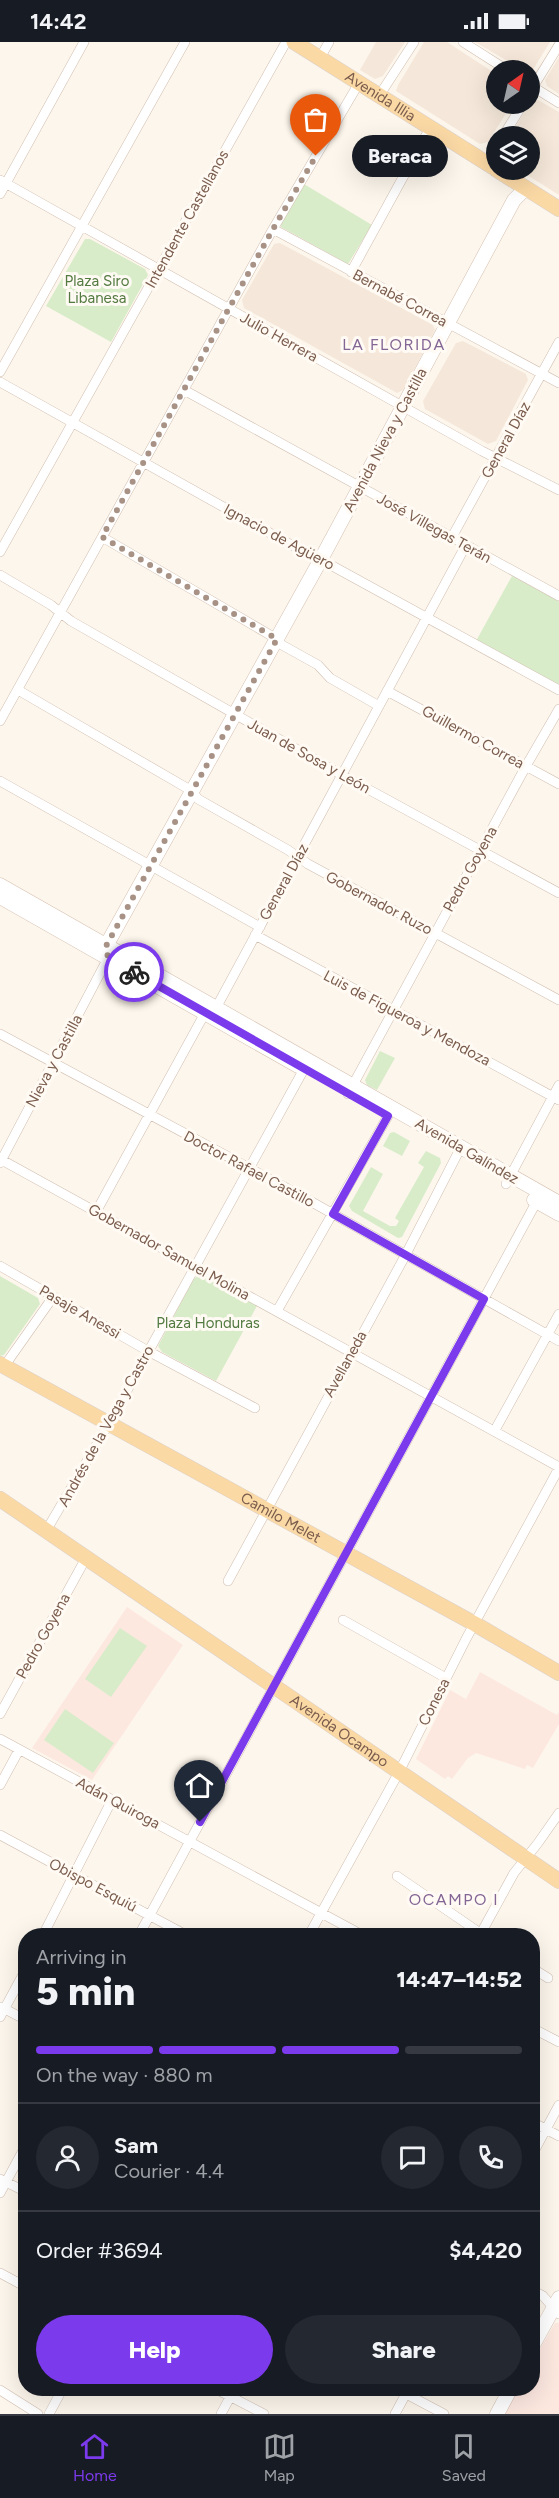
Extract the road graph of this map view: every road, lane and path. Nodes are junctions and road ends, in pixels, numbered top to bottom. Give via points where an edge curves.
1 (84, 42) edge
2 (185, 42) edge
3 (286, 42) edge
4 (294, 42) edge
5 (328, 42) edge
6 (414, 42) edge
7 (463, 42) edge
8 (559, 45) edge
9 (320, 58) junction
10 (491, 60) edge
11 (540, 74) edge
12 (359, 83) junction
13 (540, 93) edge
14 (379, 96) junction
15 (559, 103) edge
16 (430, 128) junction
17 (486, 163) edge
18 (513, 180) edge
19 (3, 182) edge
20 (526, 188) junction
21 (0, 194) edge
22 (559, 209) edge
23 (83, 227) junction
24 (273, 229) junction
25 (159, 269) junction
26 (351, 272) junction
27 (229, 309) junction
28 (451, 325) junction
29 (559, 342) edge
30 (0, 372) edge
31 (542, 374) junction
32 (0, 382) edge
33 (559, 383) edge
34 (184, 390) junction
35 (406, 408) junction
36 (73, 423) junction
37 (496, 457) junction
38 (144, 463) junction
39 (363, 489) junction
40 (559, 490) edge
41 (102, 537) junction
42 (452, 537) junction
43 (466, 545) junction
44 (0, 552) edge
45 (324, 562) junction
46 (0, 575) edge
47 (559, 596) edge
48 (61, 613) junction
49 (426, 618) junction
50 (280, 642) junction
51 (18, 690) junction
52 (559, 690) edge
53 (387, 691) junction
54 (379, 706) junction
55 (559, 709) edge
56 (239, 716) junction
57 (0, 722) edge
58 (526, 766) junction
59 (342, 775) junction
60 (0, 781) edge
61 (559, 784) edge
62 (195, 795) junction
63 (480, 851) junction
64 (298, 857) junction
65 (154, 868) junction
66 (0, 885) edge
67 (559, 893) edge
68 (0, 897) edge
69 (257, 931) junction
70 (434, 933) junction
71 (110, 951) junction
72 (559, 1000) edge
73 (210, 1010) junction
74 (392, 1010) junction
75 (0, 1034) edge
76 (53, 1063) junction
77 (304, 1069) junction
78 (559, 1085) edge
79 (350, 1090) junction
80 (556, 1098) edge
81 (150, 1116) junction
82 (388, 1116) junction
83 (459, 1151) junction
84 (1, 1161) edge
85 (249, 1169) junction
86 (508, 1179) junction
87 (539, 1197) junction
88 (559, 1203) edge
89 (96, 1212) junction
90 (333, 1214) junction
91 (559, 1214) edge
92 (405, 1256) junction
93 (0, 1266) edge
94 (195, 1266) junction
95 (53, 1297) junction
96 (484, 1299) junction
97 (277, 1311) junction
98 (559, 1314) edge
99 (548, 1334) junction
100 (559, 1341) edge
101 (148, 1351) junction
102 (351, 1352) junction
103 (1, 1368) edge
104 (431, 1395) junction
105 (255, 1408) dead end
106 (108, 1425) junction
107 (495, 1430) junction
108 (559, 1467) edge
109 (0, 1499) edge
110 (266, 1510) junction
111 (46, 1531) junction
112 (345, 1553) junction
113 (86, 1558) junction
114 (228, 1581) dead end
115 (343, 1620) dead end
116 (475, 1624) junction
117 (559, 1673) edge
118 (447, 1678) junction
119 (273, 1686) junction
120 (0, 1714) edge
121 (0, 1739) edge
122 (19, 1749) junction
123 (399, 1772) junction
124 (0, 1785) edge
125 (112, 1800) junction
126 (559, 1813) edge
127 (0, 1835) edge
128 (190, 1841) junction
129 (526, 1858) junction
130 (75, 1875) junction
131 (397, 1876) dead end
132 (559, 1881) edge
133 (320, 1912) junction
134 (150, 1916) junction
135 (47, 1928) edge
136 (143, 1928) edge
137 (173, 1928) edge
138 (312, 1928) edge
139 (349, 1928) edge
140 (471, 1928) edge
141 (485, 1928) edge
142 (540, 1973) edge
143 (548, 1978) dead end
144 (18, 1983) edge
145 (2, 2010) edge
146 (18, 2017) edge
147 (540, 2032) edge
148 (559, 2042) edge
149 (559, 2104) edge
150 (540, 2126) edge
151 (546, 2129) junction
152 (559, 2136) edge
153 (540, 2140) edge
154 (18, 2157) edge
155 (3, 2180) edge
156 (18, 2188) edge
157 (0, 2193) edge
158 (0, 2273) edge
159 (18, 2283) edge
160 (540, 2294) edge
161 (557, 2307) edge
162 (540, 2335) edge
163 (0, 2390) edge
164 (59, 2396) edge
165 (230, 2396) edge
166 (238, 2396) edge
167 (404, 2396) edge
168 (415, 2396) edge
169 (507, 2396) edge
170 (38, 2414) edge
171 (49, 2414) edge
172 (221, 2414) edge
173 (264, 2414) edge
174 (394, 2414) edge
175 (444, 2414) edge
176 (497, 2414) edge

1 - 19 street
2 - 23 street
3 - 25 street, Intendente Castellanos
4 - 9 main road, Avenida Illia
5 - 9 street
6 - 14 street
7 - 10 street
8 - 11 street
9 - 12 main road, Avenida Illia
12 - 14 main road, Avenida Illia
12 - 24 street
13 - 15 street
14 - 16 main road, Avenida Illia
16 - 17 main road, Avenida Illia
16 - 26 street
18 - 20 main road, Avenida Illia
19 - 21 street
19 - 23 street, Julio Herrera
20 - 22 main road, Avenida Illia
20 - 28 main road, Avenida Nieva y Castilla via 521,204
23 - 25 street, Julio Herrera
23 - 30 street
24 - 26 street, Bernabé Correa
24 - 27 street
25 - 27 street, Julio Herrera
25 - 36 street, Intendente Castellanos
26 - 28 street, Bernabé Correa
27 - 34 street
27 - 35 street, Julio Herrera
28 - 31 street, Bernabé Correa
28 - 35 main road, Avenida Nieva y Castilla
29 - 31 street, General Díaz
31 - 33 street, Bernabé Correa
31 - 37 street, General Díaz
32 - 36 street, Ignacio de Agüero
34 - 38 street
34 - 39 street, José Villegas Terán
35 - 37 street, Julio Herrera
35 - 39 main road, Avenida Nieva y Castilla
36 - 38 street, Ignacio de Agüero
36 - 44 street, Intendente Castellanos
37 - 40 street, Julio Herrera
37 - 42 street, General Díaz
38 - 41 street
38 - 45 street, Ignacio de Agüero
39 - 42 street, José Villegas Terán
39 - 45 main road, Avenida Nieva y Castilla
41 - 48 street
41 - 50 street
42 - 43 street, José Villegas Terán
43 - 47 street, José Villegas Terán
43 - 49 street, General Díaz
45 - 49 street, Ignacio de Agüero
45 - 50 main road, Avenida Nieva y Castilla
46 - 48 street, Juan de Sosa y León
48 - 51 street
48 - 56 street, Juan de Sosa y León
49 - 52 street, Ignacio de Agüero
49 - 53 street, General Díaz
50 - 54 street via 318,665 330,678
50 - 56 main road, Avenida Nieva y Castilla
51 - 57 street
51 - 62 street, Gobernador Ruzo
53 - 54 street, General Díaz
53 - 58 street, Guillermo Correa
54 - 59 street, General Díaz
55 - 58 street, Pedro Goyena
56 - 59 street, Juan de Sosa y León
56 - 62 main road, Avenida Nieva y Castilla
58 - 61 street, Guillermo Correa
58 - 63 street, Pedro Goyena
59 - 63 street, Juan de Sosa y León
59 - 64 street, General Díaz
60 - 65 street, Luis de Figueroa y Mendoza
62 - 64 street, Gobernador Ruzo
62 - 65 main road, Avenida Nieva y Castilla
63 - 67 street, Juan de Sosa y León
63 - 70 street, Pedro Goyena
64 - 69 street, General Díaz
64 - 70 street, Gobernador Ruzo
65 - 69 street, Luis de Figueroa y Mendoza
65 - 71 main road, Avenida Nieva y Castilla
66 - 71 main road, Avenida Galíndez
68 - 71 main road, Avenida Galíndez
69 - 73 street, General Díaz
69 - 74 street, Luis de Figueroa y Mendoza
70 - 72 street, Gobernador Ruzo
70 - 74 street, Pedro Goyena
71 - 73 main road, Avenida Galíndez
71 - 76 street, Nieva y Castilla
73 - 77 main road, Avenida Galíndez
73 - 79 main road, Avenida Galíndez
73 - 81 street, General Díaz
74 - 79 street, Pedro Goyena
74 - 80 street, Luis de Figueroa y Mendoza
75 - 76 street, Doctor Rafael Castillo
76 - 81 street, Doctor Rafael Castillo
76 - 84 street, Nieva y Castilla
77 - 79 main road, Avenida Galíndez
77 - 85 street, Andrés de la Vega y Castro
78 - 80 street
79 - 82 main road, Avenida Galíndez
79 - 83 main road, Avenida Galíndez
80 - 86 street
81 - 85 street, Doctor Rafael Castillo
81 - 89 street, General Díaz
82 - 83 main road, Avenida Galíndez
82 - 90 street
83 - 86 main road, Avenida Galíndez
83 - 92 street, Avellaneda
84 - 89 street, Gobernador Samuel Molina
85 - 90 street, Doctor Rafael Castillo
85 - 94 street, Andrés de la Vega y Castro
86 - 87 main road, Avenida Galíndez
87 - 88 main road, Avenida Galíndez
87 - 91 main road, Avenida Galíndez
87 - 96 street
89 - 94 street, Gobernador Samuel Molina
90 - 92 street, Doctor Rafael Castillo
90 - 97 street
92 - 96 street, Doctor Rafael Castillo
92 - 102 street, Avellaneda
93 - 95 street, Pasaje Anessi
94 - 97 street, Gobernador Samuel Molina
94 - 101 street, Andrés de la Vega y Castro
95 - 101 street, Pasaje Anessi
95 - 103 street
96 - 99 street, Doctor Rafael Castillo
96 - 104 street
97 - 102 street, Gobernador Samuel Molina
98 - 99 street
99 - 100 street, Doctor Rafael Castillo
99 - 107 street
101 - 105 street, Pasaje Anessi
101 - 106 street, Andrés de la Vega y Castro
102 - 104 street, Gobernador Samuel Molina
102 - 110 street, Avellaneda
103 - 106 main road, Camilo Melet
104 - 107 street, Gobernador Samuel Molina
104 - 112 street
106 - 110 main road, Camilo Melet
106 - 111 street, Andrés de la Vega y Castro
107 - 108 street, Gobernador Samuel Molina
108 - 116 street, Conesa
109 - 111 main road, Avenida Ocampo
110 - 112 main road, Camilo Melet
110 - 114 street, Avellaneda
111 - 113 main road, Avenida Ocampo
112 - 116 main road, Camilo Melet
112 - 119 street
113 - 119 main road, Avenida Ocampo
113 - 120 street, Pedro Goyena
115 - 118 street
116 - 117 main road, Camilo Melet
116 - 118 street, Conesa
118 - 123 street, Conesa
119 - 123 main road, Avenida Ocampo
119 - 128 street
121 - 122 street, Adán Quiroga
122 - 124 street
122 - 125 street, Adán Quiroga
123 - 129 main road, Avenida Ocampo
123 - 133 street, Conesa
125 - 128 street, Adán Quiroga
125 - 130 street
126 - 129 street
127 - 130 street, Obispo Esquiú
128 - 133 street, Adán Quiroga
128 - 134 street
129 - 132 main road, Avenida Ocampo
129 - 141 street
130 - 134 street, Obispo Esquiú
130 - 135 street
131 - 140 street
133 - 138 street, Conesa
133 - 139 street, Adán Quiroga
134 - 136 street
134 - 137 street, Obispo Esquiú
142 - 143 street
144 - 145 street
145 - 146 street
147 - 148 street
149 - 151 street
150 - 151 street
151 - 152 street
151 - 153 street
154 - 155 street
155 - 156 street
155 - 157 street
158 - 159 street
160 - 161 street
161 - 162 main road
163 - 170 street
164 - 171 street
165 - 172 street
166 - 173 street
167 - 174 street
168 - 175 street
169 - 176 main road

